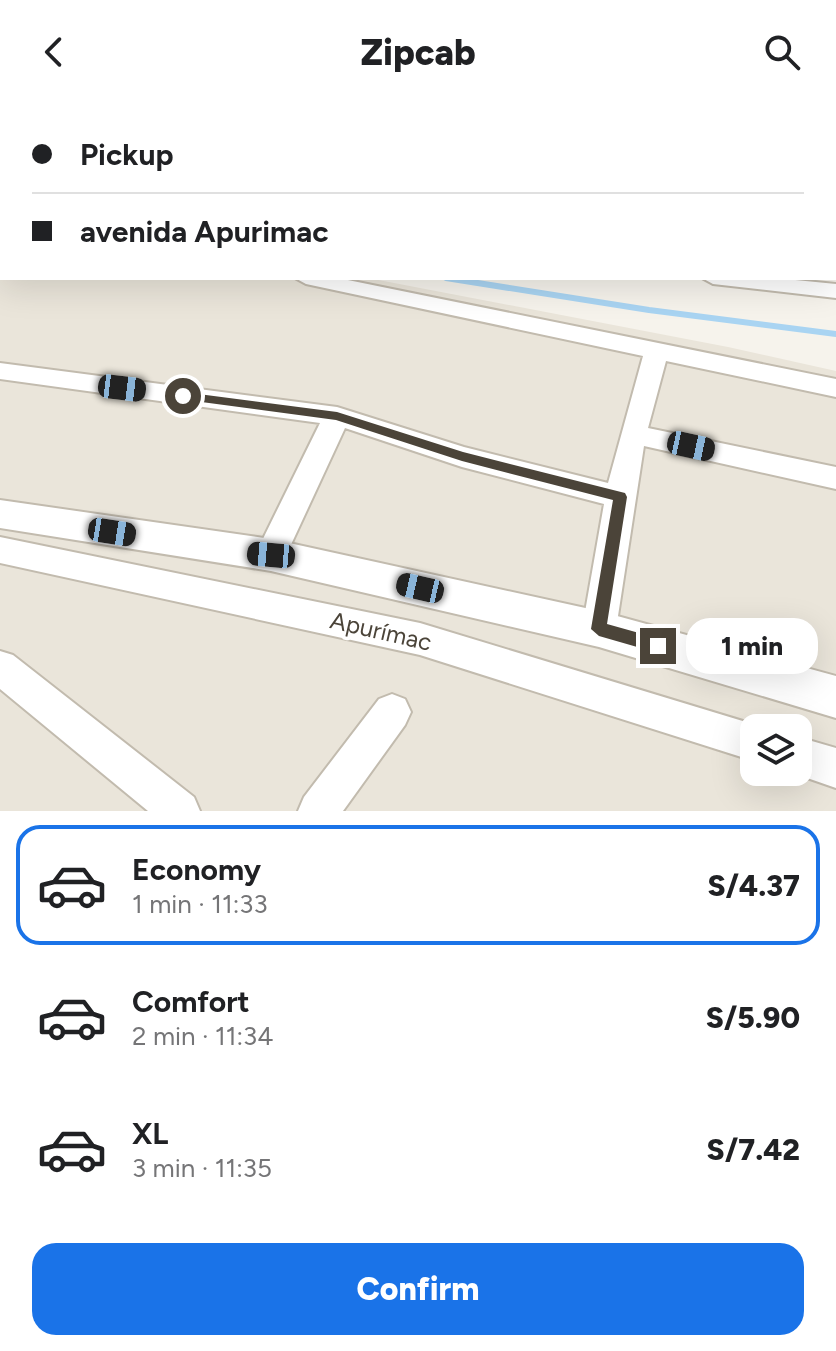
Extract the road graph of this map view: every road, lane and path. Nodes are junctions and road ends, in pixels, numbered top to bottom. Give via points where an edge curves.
1 (316, 280) edge
2 (732, 280) edge
3 (836, 291) edge
4 (656, 351) junction
5 (0, 371) edge
6 (836, 388) edge
7 (337, 416) junction
8 (633, 434) junction
9 (836, 478) edge
10 (620, 497) junction
11 (0, 514) edge
12 (0, 550) edge
13 (271, 555) junction
14 (599, 629) junction
15 (0, 667) edge
16 (836, 697) edge
17 (392, 712) dead end
18 (740, 738) edge
19 (812, 760) edge
20 (836, 768) edge
21 (180, 811) edge
22 (318, 811) edge

1 - 4 street
2 - 3 street
4 - 6 street
4 - 8 street
5 - 7 street
7 - 10 street via 462,457
7 - 13 street
8 - 9 street
8 - 10 street
10 - 14 street
11 - 13 street
12 - 18 street, Apurímac via 420,639
13 - 14 street
14 - 16 street
15 - 21 street
17 - 22 street
19 - 20 street

